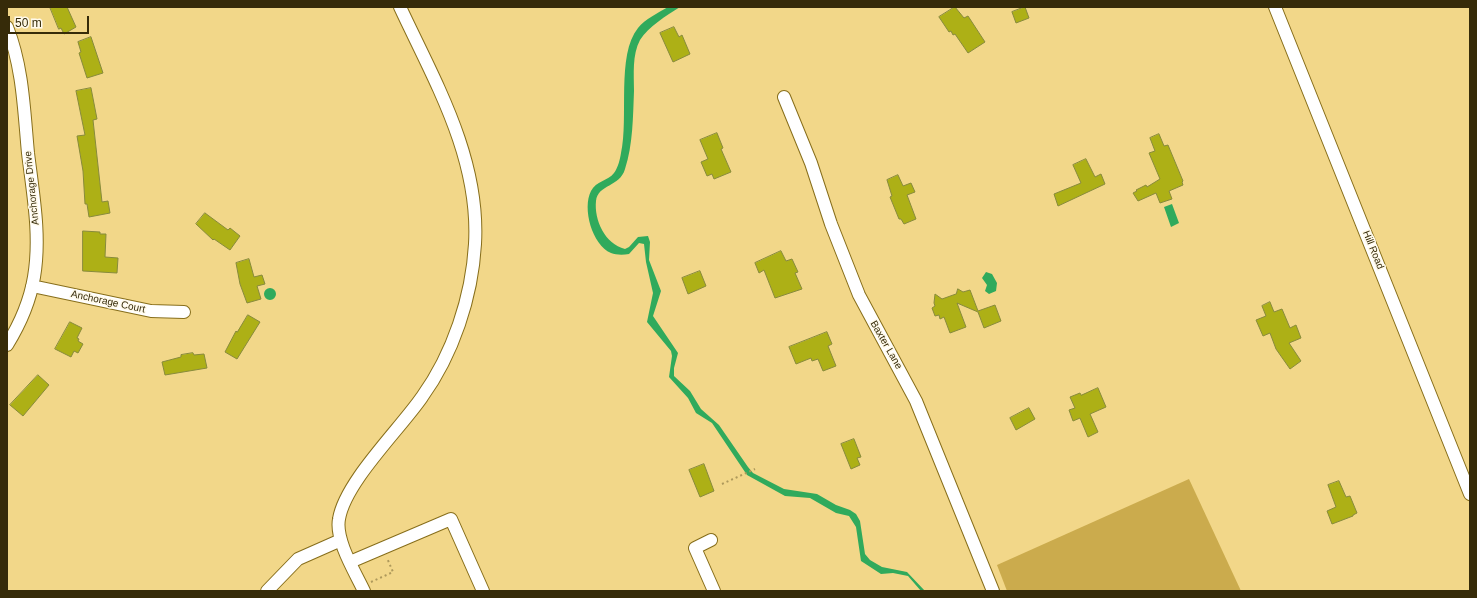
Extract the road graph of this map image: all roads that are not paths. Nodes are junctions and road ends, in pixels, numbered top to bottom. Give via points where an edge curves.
1 (400, 7) edge
2 (1275, 7) edge
3 (7, 27) edge
4 (784, 97) dead end
5 (32, 286) junction
6 (184, 312) dead end
7 (7, 345) edge
8 (1470, 494) edge
9 (341, 540) junction
10 (711, 540) dead end
11 (350, 562) junction
12 (281, 577) junction
13 (363, 589) edge
14 (267, 591) edge
15 (277, 591) edge
16 (483, 591) edge
17 (714, 591) edge
18 (993, 591) edge

1 - 9 street via 453,121 466,161 474,212 473,261 460,319 444,360 422,398 348,496 338,520
2 - 8 street, Hill Road
3 - 5 street, Anchorage Drive via 20,74 36,219 36,256
4 - 18 street, Baxter Lane via 859,295 916,400
5 - 6 street, Anchorage Court via 151,311
5 - 7 street, Anchorage Drive via 22,315
9 - 11 street
9 - 12 street via 298,559
10 - 17 street via 695,548
11 - 13 street
11 - 16 street via 451,519
12 - 14 street
12 - 15 street

